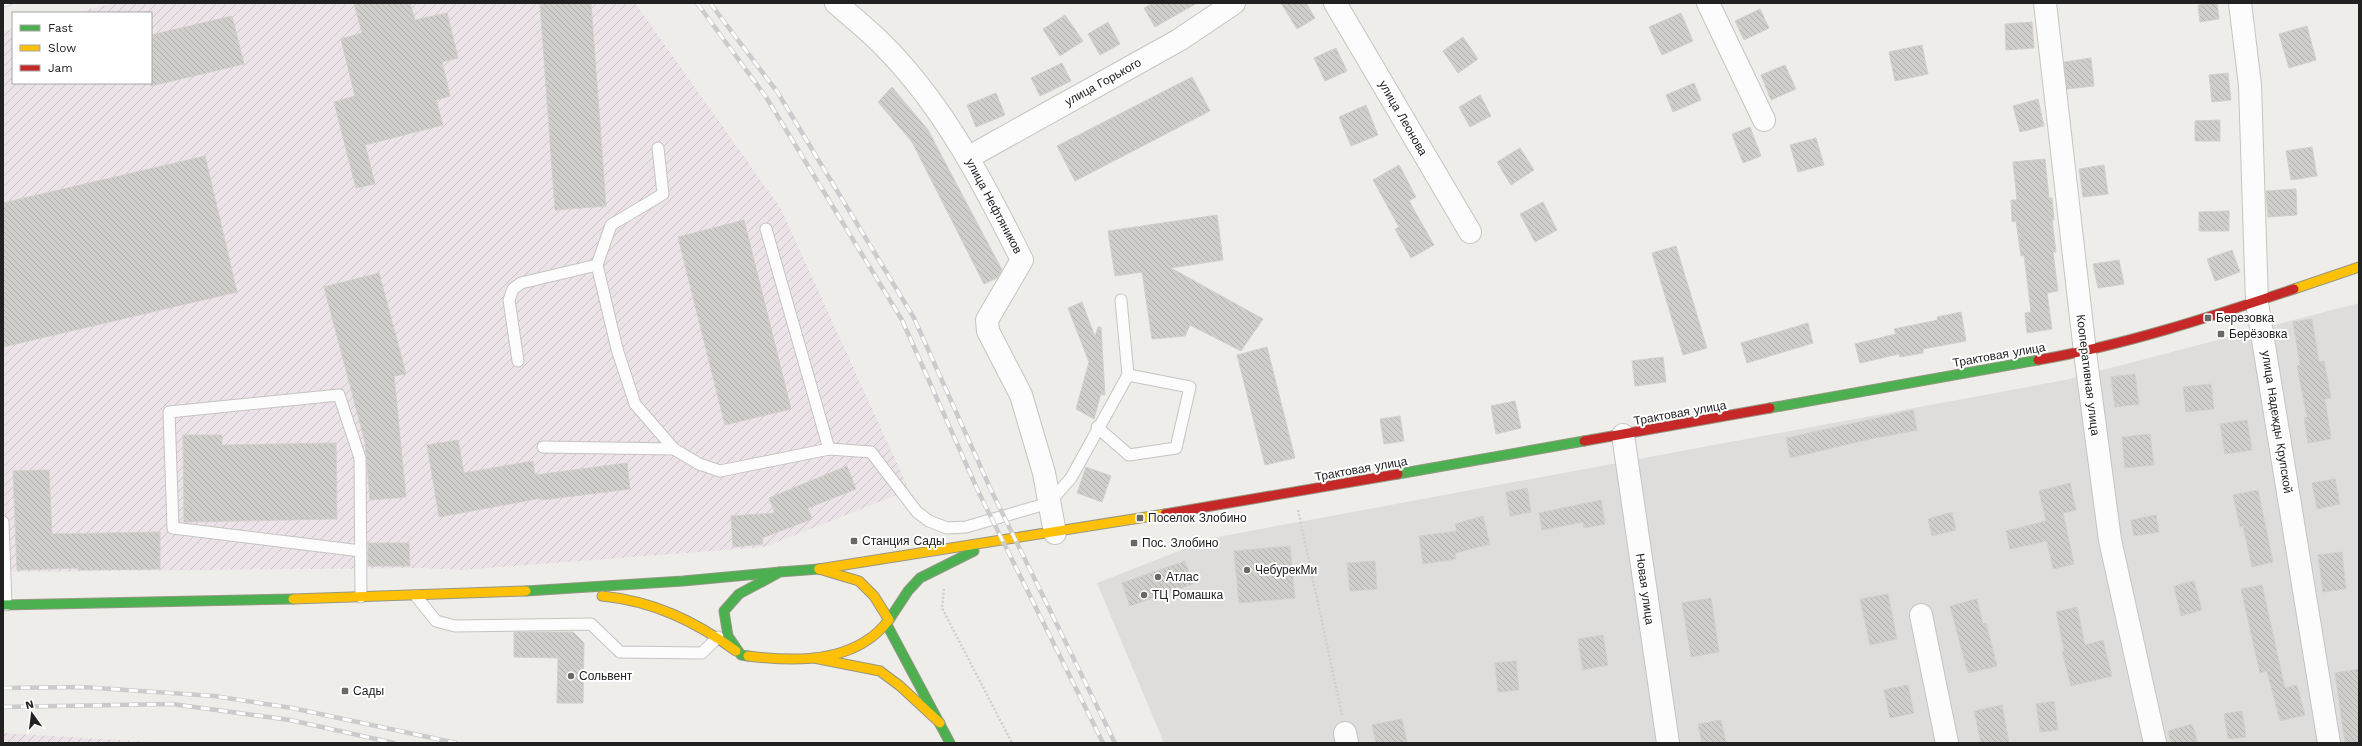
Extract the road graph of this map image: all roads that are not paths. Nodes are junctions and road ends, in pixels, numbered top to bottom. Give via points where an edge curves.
1 (836, 3) edge
2 (1234, 3) edge
3 (1335, 3) edge
4 (1708, 3) edge
5 (2045, 3) edge
6 (2240, 3) edge
7 (1764, 120) dead end
8 (658, 148) dead end
9 (968, 157) junction
10 (766, 228) dead end
11 (1470, 232) dead end
12 (597, 265) junction
13 (2359, 267) edge
14 (1121, 300) dead end
15 (2257, 303) junction
16 (2085, 352) junction
17 (518, 361) dead end
18 (1128, 375) junction
19 (1097, 427) junction
20 (1623, 435) junction
21 (543, 447) dead end
22 (674, 449) junction
23 (830, 449) junction
24 (1049, 503) junction
25 (3, 522) edge
26 (1055, 533) junction
27 (995, 541) junction
28 (361, 551) junction
29 (819, 569) junction
30 (780, 572) junction
31 (529, 592) junction
32 (416, 596) junction
33 (361, 597) junction
34 (5, 605) edge
35 (1921, 615) dead end
36 (888, 621) junction
37 (718, 637) junction
38 (741, 655) junction
39 (814, 658) junction
40 (940, 723) junction
41 (950, 743) edge
42 (1668, 743) edge
43 (1947, 743) edge
44 (2155, 743) edge
45 (2329, 743) edge

1 - 9 street, улица Нефтяников via 887,48 924,94
2 - 9 street, улица Горького via 1179,40
3 - 11 street, улица Леонова
4 - 7 street
5 - 16 street, Кооперативная улица
6 - 15 street, улица Надежды Крупской via 2250,85
8 - 12 lane via 663,194 611,225
9 - 24 street, улица Нефтяников via 1022,260 987,320 988,331 1021,396 1044,473
10 - 23 lane
12 - 17 lane via 521,283 513,289 509,300
12 - 22 lane via 617,349 635,404
13 - 15 main road, Трактовая улица
14 - 18 lane
15 - 16 main road, Трактовая улица
15 - 45 street, улица Надежды Крупской
16 - 20 main road, Трактовая улица
16 - 44 street, Кооперативная улица via 2110,540
18 - 19 lane
18 - 19 lane via 1190,387 1176,448 1129,455
19 - 24 lane via 1071,478
20 - 26 main road, Трактовая улица
20 - 42 street, Новая улица
21 - 22 lane
22 - 23 lane via 699,464 720,471
23 - 24 lane via 871,452 917,512 929,521 947,528 966,527
24 - 26 street, улица Нефтяников
25 - 34 lane
26 - 27 main road, Трактовая улица
27 - 29 main road, Трактовая улица
27 - 36 main road via 920,578
28 - 28 lane via 360,458 339,395 169,412 173,528
28 - 33 lane
29 - 30 main road, Трактовая улица
29 - 36 main road via 858,581 874,596
30 - 31 main road, Трактовая улица via 686,582
30 - 38 main road via 739,594 724,611 728,636
31 - 32 main road
31 - 37 main road via 613,597 665,609
32 - 33 main road
32 - 37 lane via 436,620 455,626 591,624 620,652 702,654
33 - 34 main road
35 - 43 street
36 - 39 main road via 869,640 850,649
36 - 40 main road
37 - 38 main road
38 - 39 main road via 763,658
39 - 40 main road via 880,671
40 - 41 main road

